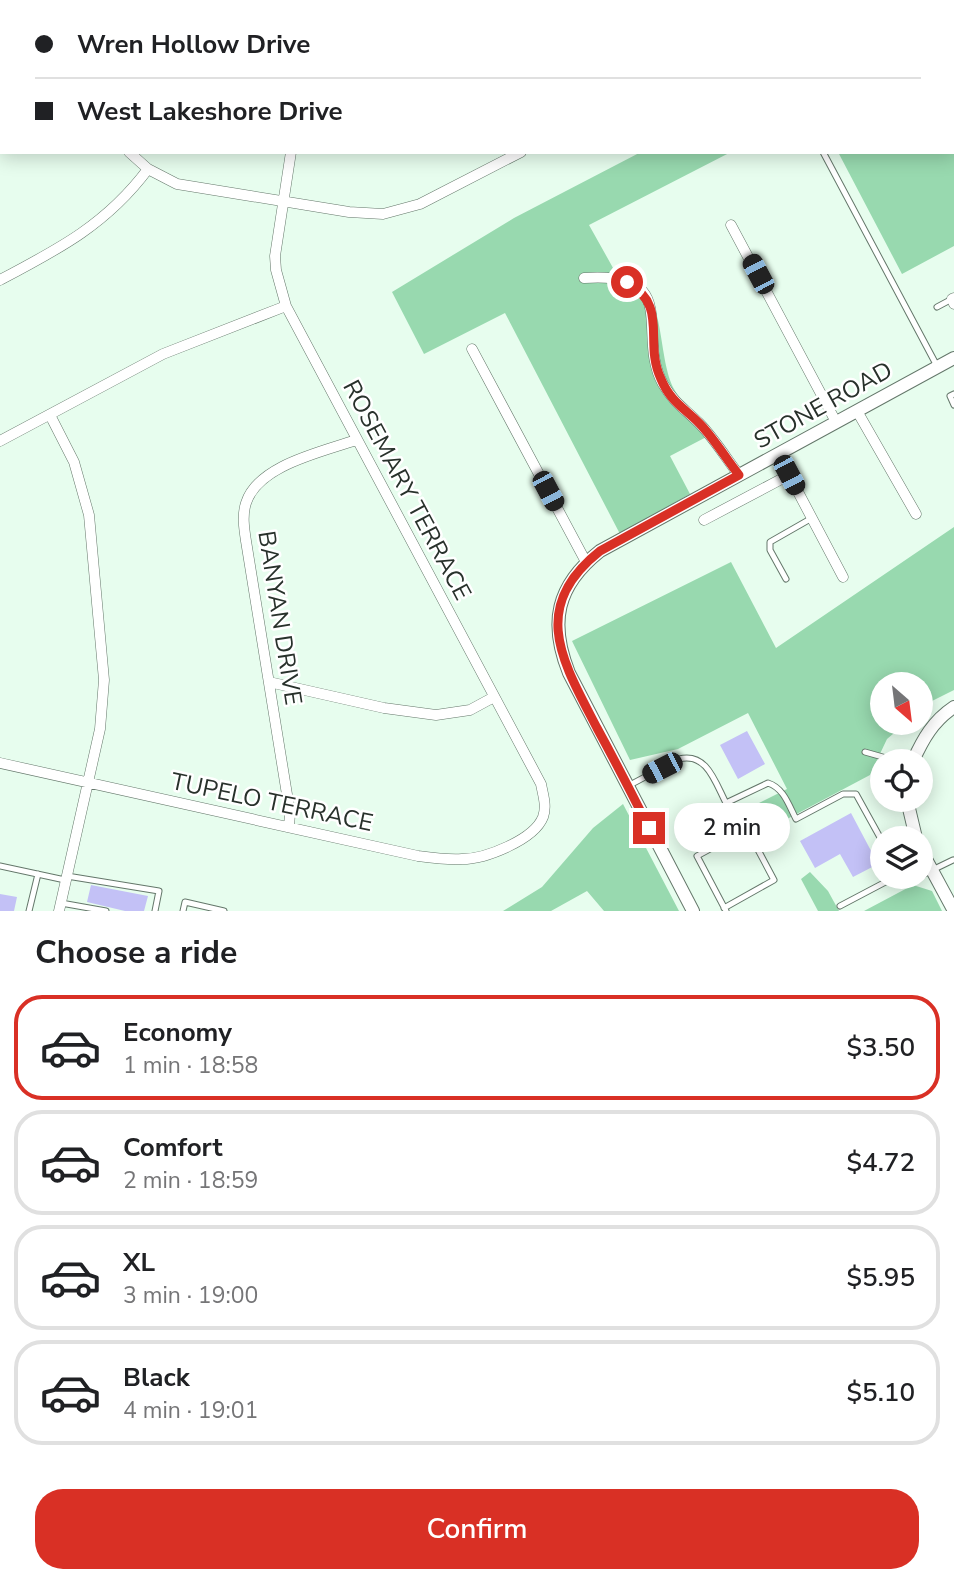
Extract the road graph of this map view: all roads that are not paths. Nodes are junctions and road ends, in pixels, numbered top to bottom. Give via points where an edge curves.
1 (131, 154) edge
2 (291, 154) edge
3 (517, 154) edge
4 (824, 154) edge
5 (148, 169) junction
6 (282, 202) junction
7 (732, 225) dead end
8 (584, 278) dead end
9 (0, 280) edge
10 (953, 300) edge
11 (286, 306) junction
12 (937, 307) dead end
13 (472, 349) dead end
14 (954, 358) edge
15 (937, 367) junction
16 (954, 394) edge
17 (954, 405) edge
18 (857, 411) junction
19 (50, 415) junction
20 (836, 422) junction
21 (356, 440) junction
22 (0, 441) edge
23 (778, 454) junction
24 (739, 475) junction
25 (789, 475) junction
26 (916, 514) dead end
27 (812, 518) junction
28 (704, 520) dead end
29 (586, 562) junction
30 (843, 577) dead end
31 (786, 579) dead end
32 (269, 682) junction
33 (494, 698) junction
34 (954, 707) edge
35 (920, 749) edge
36 (865, 751) dead end
37 (870, 753) edge
38 (0, 763) edge
39 (88, 783) junction
40 (628, 786) junction
41 (874, 826) edge
42 (289, 827) junction
43 (531, 832) joint
44 (953, 858) edge
45 (0, 866) edge
46 (933, 869) edge
47 (38, 874) junction
48 (66, 878) junction
49 (933, 885) edge
50 (872, 889) edge
51 (840, 906) dead end
52 (60, 907) edge
53 (725, 909) edge
54 (29, 911) edge
55 (106, 911) edge
56 (155, 911) edge
57 (183, 911) edge
58 (224, 911) edge
59 (693, 911) edge
60 (954, 911) edge

1 - 5 street
2 - 6 street, ROSEMARY TERRACE
3 - 6 street via 445,193 399,211 370,214
4 - 15 lane
5 - 6 street via 177,184
5 - 9 street via 113,210 87,231
6 - 11 street, ROSEMARY TERRACE via 275,256
7 - 20 street
8 - 24 street via 627,282 646,295 652,310 654,362 661,380 674,402 699,423
10 - 12 lane
11 - 19 street via 163,354
11 - 21 street, ROSEMARY TERRACE
13 - 29 street
14 - 15 street, STONE ROAD
15 - 18 street, STONE ROAD
16 - 17 lane via 950,396
18 - 20 street, STONE ROAD
18 - 26 street
19 - 22 street
19 - 39 street via 74,462 91,531 104,680 100,729
20 - 23 street, STONE ROAD
21 - 32 street, BANYAN DRIVE via 272,472 255,486 245,505 245,533
21 - 33 street, ROSEMARY TERRACE
23 - 24 street, STONE ROAD
23 - 25 street
24 - 29 street, STONE ROAD
25 - 27 street
25 - 28 street
27 - 30 street
27 - 31 lane via 770,542
29 - 40 street, STONE ROAD via 572,579 559,612 562,655
32 - 33 street via 436,715 470,710
32 - 42 street, BANYAN DRIVE
33 - 43 street, ROSEMARY TERRACE via 541,784 545,807
34 - 35 street via 929,730
36 - 37 lane
38 - 39 street, TUPELO TERRACE
39 - 42 street, TUPELO TERRACE
39 - 48 street
40 - 41 lane via 687,757 704,762 726,803 768,783 782,792 796,819 843,794 856,794
40 - 59 street, STONE ROAD
42 - 43 street, TUPELO TERRACE via 443,859 475,858
44 - 46 lane
45 - 47 lane
47 - 48 lane
47 - 54 lane
48 - 52 street
48 - 56 lane via 159,891
49 - 60 street
50 - 51 lane
52 - 55 lane
53 - 53 lane via 697,856 747,829 775,880
57 - 58 lane via 185,902

